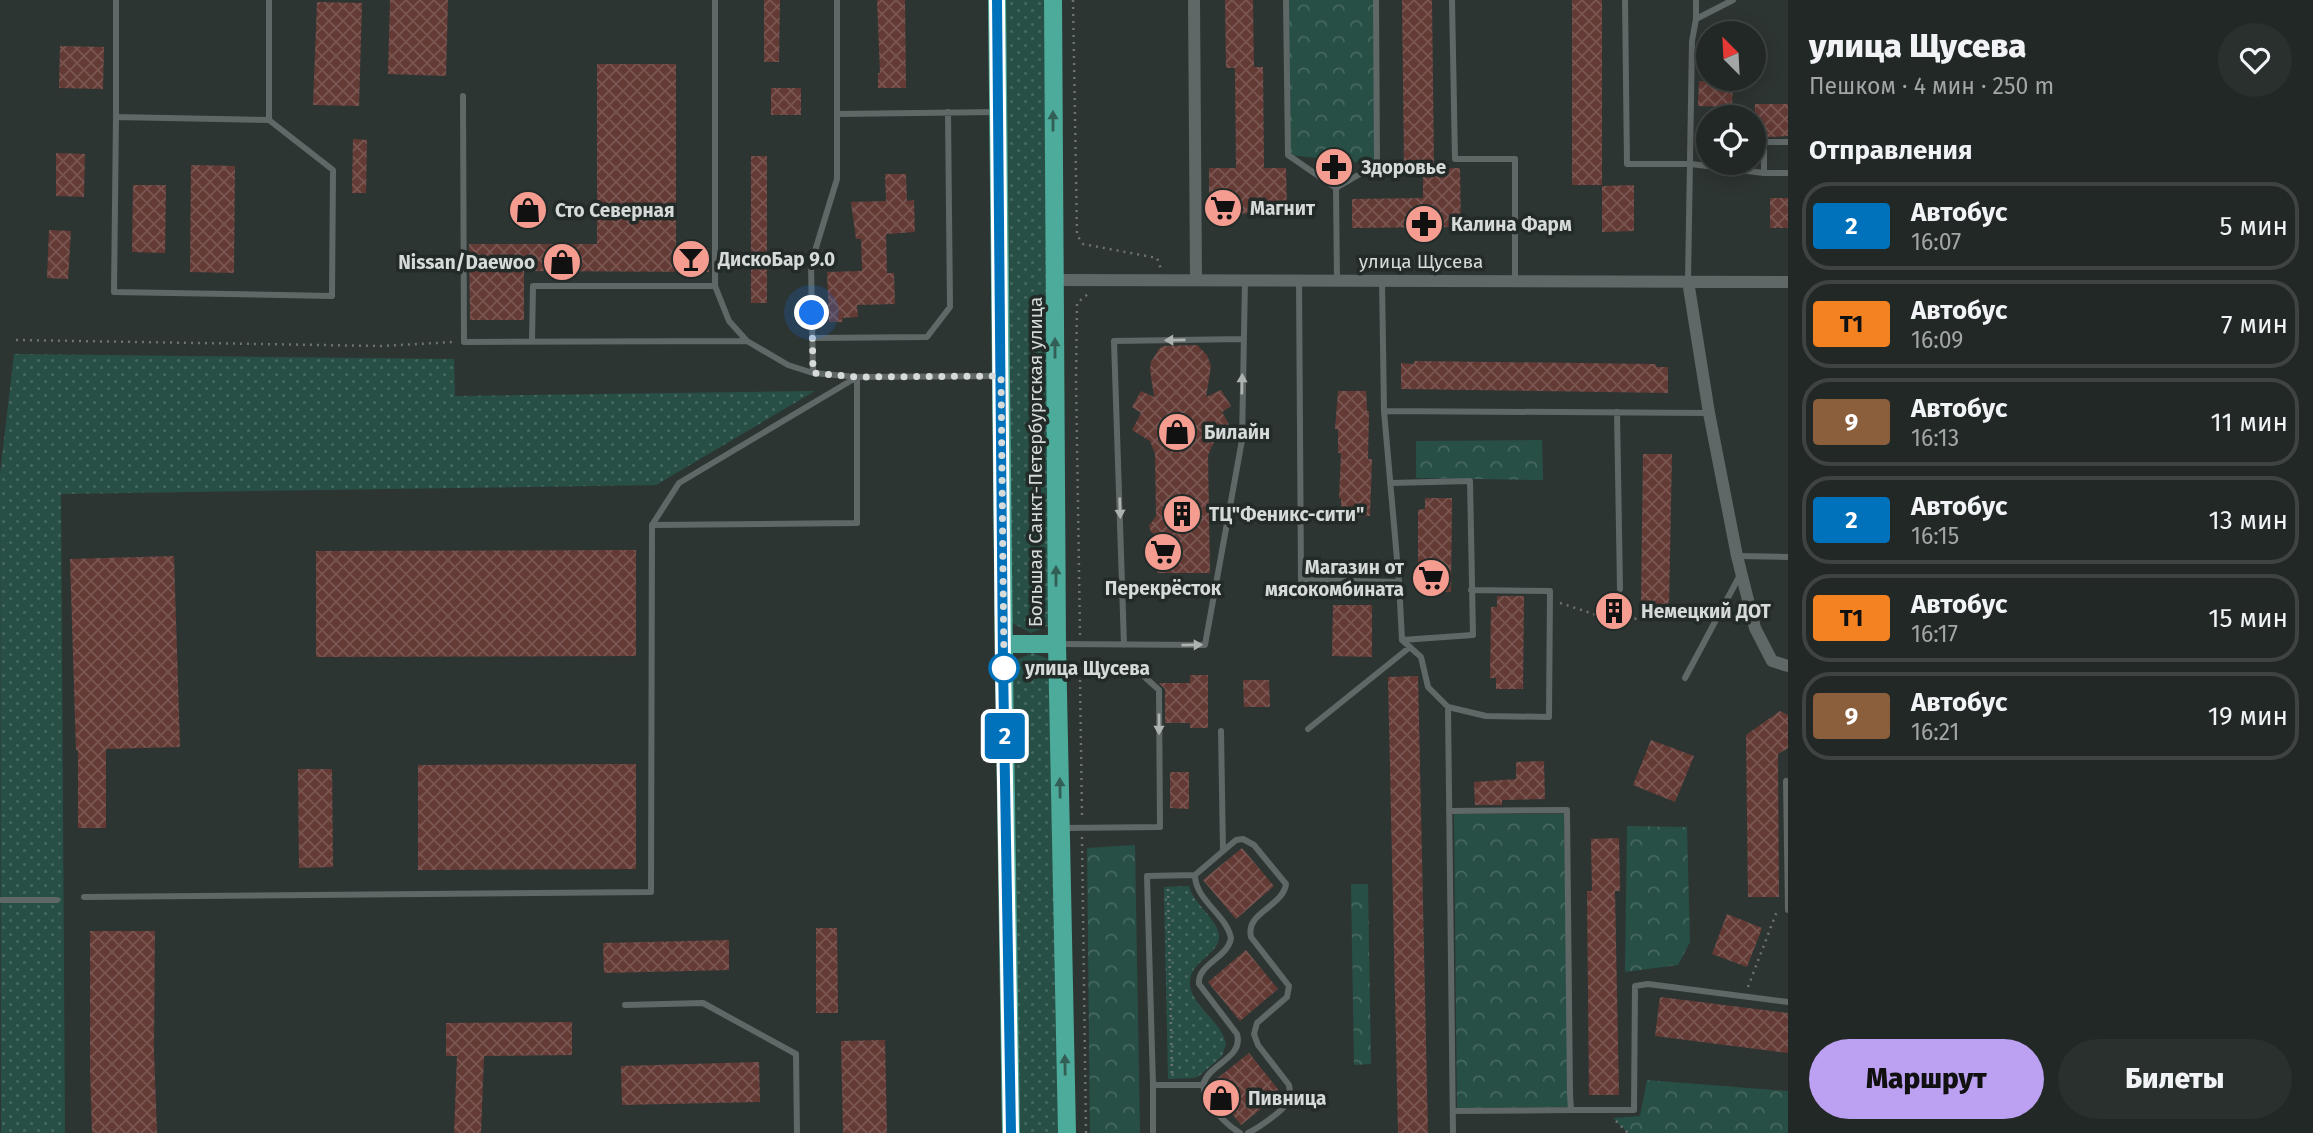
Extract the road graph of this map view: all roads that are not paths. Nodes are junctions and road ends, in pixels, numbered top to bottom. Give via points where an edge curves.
1 (116, 0) edge
2 (269, 0) edge
3 (715, 0) edge
4 (837, 0) edge
5 (998, 0) edge
6 (1053, 0) edge
7 (1194, 0) edge
8 (1286, 0) edge
9 (1376, 0) edge
10 (1452, 0) edge
11 (1625, 0) edge
12 (1696, 0) edge
13 (1733, 0) edge
14 (1696, 19) junction
15 (463, 96) dead end
16 (948, 112) junction
17 (998, 112) junction
18 (838, 114) junction
19 (116, 117) junction
20 (269, 120) junction
21 (1766, 142) edge
22 (1788, 142) edge
23 (1691, 164) junction
24 (1696, 165) edge
25 (1766, 173) edge
26 (1788, 173) edge
27 (1336, 188) junction
28 (1054, 280) junction
29 (1196, 280) junction
30 (1337, 280) junction
31 (1382, 280) junction
32 (1245, 281) junction
33 (1299, 281) junction
34 (1515, 281) junction
35 (1688, 281) junction
36 (1788, 282) edge
37 (715, 286) junction
38 (813, 338) junction
39 (1243, 339) junction
40 (532, 341) junction
41 (747, 341) junction
42 (813, 373) junction
43 (1001, 376) junction
44 (857, 377) junction
45 (1384, 411) junction
46 (1617, 412) junction
47 (1709, 413) junction
48 (1390, 483) junction
49 (652, 525) junction
50 (1737, 556) junction
51 (1788, 556) edge
52 (1741, 573) junction
53 (1399, 582) junction
54 (1620, 589) dead end
55 (1471, 590) junction
56 (1402, 640) junction
57 (1003, 644) junction
58 (1057, 644) junction
59 (1124, 645) junction
60 (1410, 647) junction
61 (1788, 666) edge
62 (1058, 670) junction
63 (1685, 678) dead end
64 (1448, 707) junction
65 (1308, 729) dead end
66 (1221, 731) dead end
67 (1788, 782) edge
68 (1449, 811) junction
69 (1061, 828) junction
70 (1223, 851) junction
71 (1195, 875) junction
72 (1788, 885) edge
73 (84, 897) dead end
74 (0, 900) edge
75 (57, 900) dead end
76 (1788, 910) edge
77 (1788, 1002) edge
78 (625, 1005) dead end
79 (1153, 1085) junction
80 (1203, 1085) junction
81 (1571, 1110) junction
82 (1453, 1111) junction
83 (797, 1133) edge
84 (1011, 1133) edge
85 (1067, 1133) edge
86 (1153, 1133) edge
87 (1240, 1133) edge
88 (1248, 1133) edge
89 (1453, 1133) edge

1 - 19 lane
2 - 20 lane
3 - 37 lane
4 - 18 lane
5 - 17 main road, Большая Санкт-Петербургская улица
28 -> 6 main road, Большая Санкт-Петербургская улица
7 - 29 street
8 - 27 lane via 1288,156
9 - 27 lane via 1377,164
10 - 34 lane via 1455,159 1514,159
11 - 23 lane via 1627,164
12 - 14 lane
13 - 14 lane
14 - 23 lane
15 - 40 lane via 464,342
16 - 17 lane
16 - 18 lane
16 - 38 lane via 950,307 927,337
17 - 43 main road, Большая Санкт-Петербургская улица
18 - 38 lane via 837,179 811,264
19 - 20 lane
19 - 20 lane via 114,292 332,296 333,170
21 - 22 lane
23 - 24 lane
23 - 35 lane
25 - 26 lane
27 - 30 lane
28 - 29 street, улица Щусева
58 -> 28 main road, Большая Санкт-Петербургская улица
29 - 32 street, улица Щусева
30 - 31 street, улица Щусева
30 - 33 street, улица Щусева
31 - 34 street, улица Щусева
31 - 45 lane
32 - 33 street, улица Щусева
32 - 39 lane
33 - 53 lane via 1301,580
34 - 35 street, улица Щусева
35 - 36 street, улица Щусева
35 - 47 street
37 - 40 lane via 533,286
37 - 41 lane via 729,321
38 - 42 lane
59 -> 39 lane via 1205,645 1242,440
39 -> 59 lane via 1114,341
40 - 41 lane
41 - 42 lane via 788,365
42 - 44 lane
43 - 44 lane
43 - 57 main road, Большая Санкт-Петербургская улица
44 - 49 lane via 679,483
44 - 49 lane via 857,523
45 - 46 lane
45 - 48 lane
46 - 47 lane
46 - 54 lane
47 - 50 street
48 - 53 lane
48 - 55 lane via 1470,481
49 - 73 lane via 651,892
50 - 51 lane
50 - 52 street
52 - 61 street via 1755,628 1772,661
52 - 63 lane
53 - 56 lane
55 - 56 lane via 1473,635
55 - 64 lane via 1550,591 1549,717 1486,716
56 - 60 lane
57 - 58 main road
57 - 84 main road, Большая Санкт-Петербургская улица
58 - 59 lane
58 - 62 main road, Большая Санкт-Петербургская улица
60 - 64 lane via 1421,657 1428,687
60 - 65 lane
69 -> 62 main road, Большая Санкт-Петербургская улица
62 -> 69 lane via 1138,671 1159,690 1160,827
64 - 68 lane
66 - 70 lane
67 - 72 lane
68 - 81 lane via 1567,810
68 - 82 lane
85 -> 69 main road, Большая Санкт-Петербургская улица
70 - 71 lane
70 - 88 lane via 1236,840 1251,842 1286,884 1284,893 1253,922 1250,932 1289,986 1287,997 1257,1023 1254,1034 1289,1085 1290,1095 1288,1102
71 - 79 lane via 1147,876
71 - 80 lane via 1197,888 1226,924 1231,939 1225,951 1201,972 1199,984 1238,1039 1237,1048 1207,1074
72 - 76 lane
74 - 75 lane
77 - 81 lane via 1635,986 1633,1110
78 - 83 lane via 704,1003 796,1054
79 - 80 lane
79 - 86 lane
80 - 87 lane via 1206,1097
81 - 82 lane
82 - 89 lane

